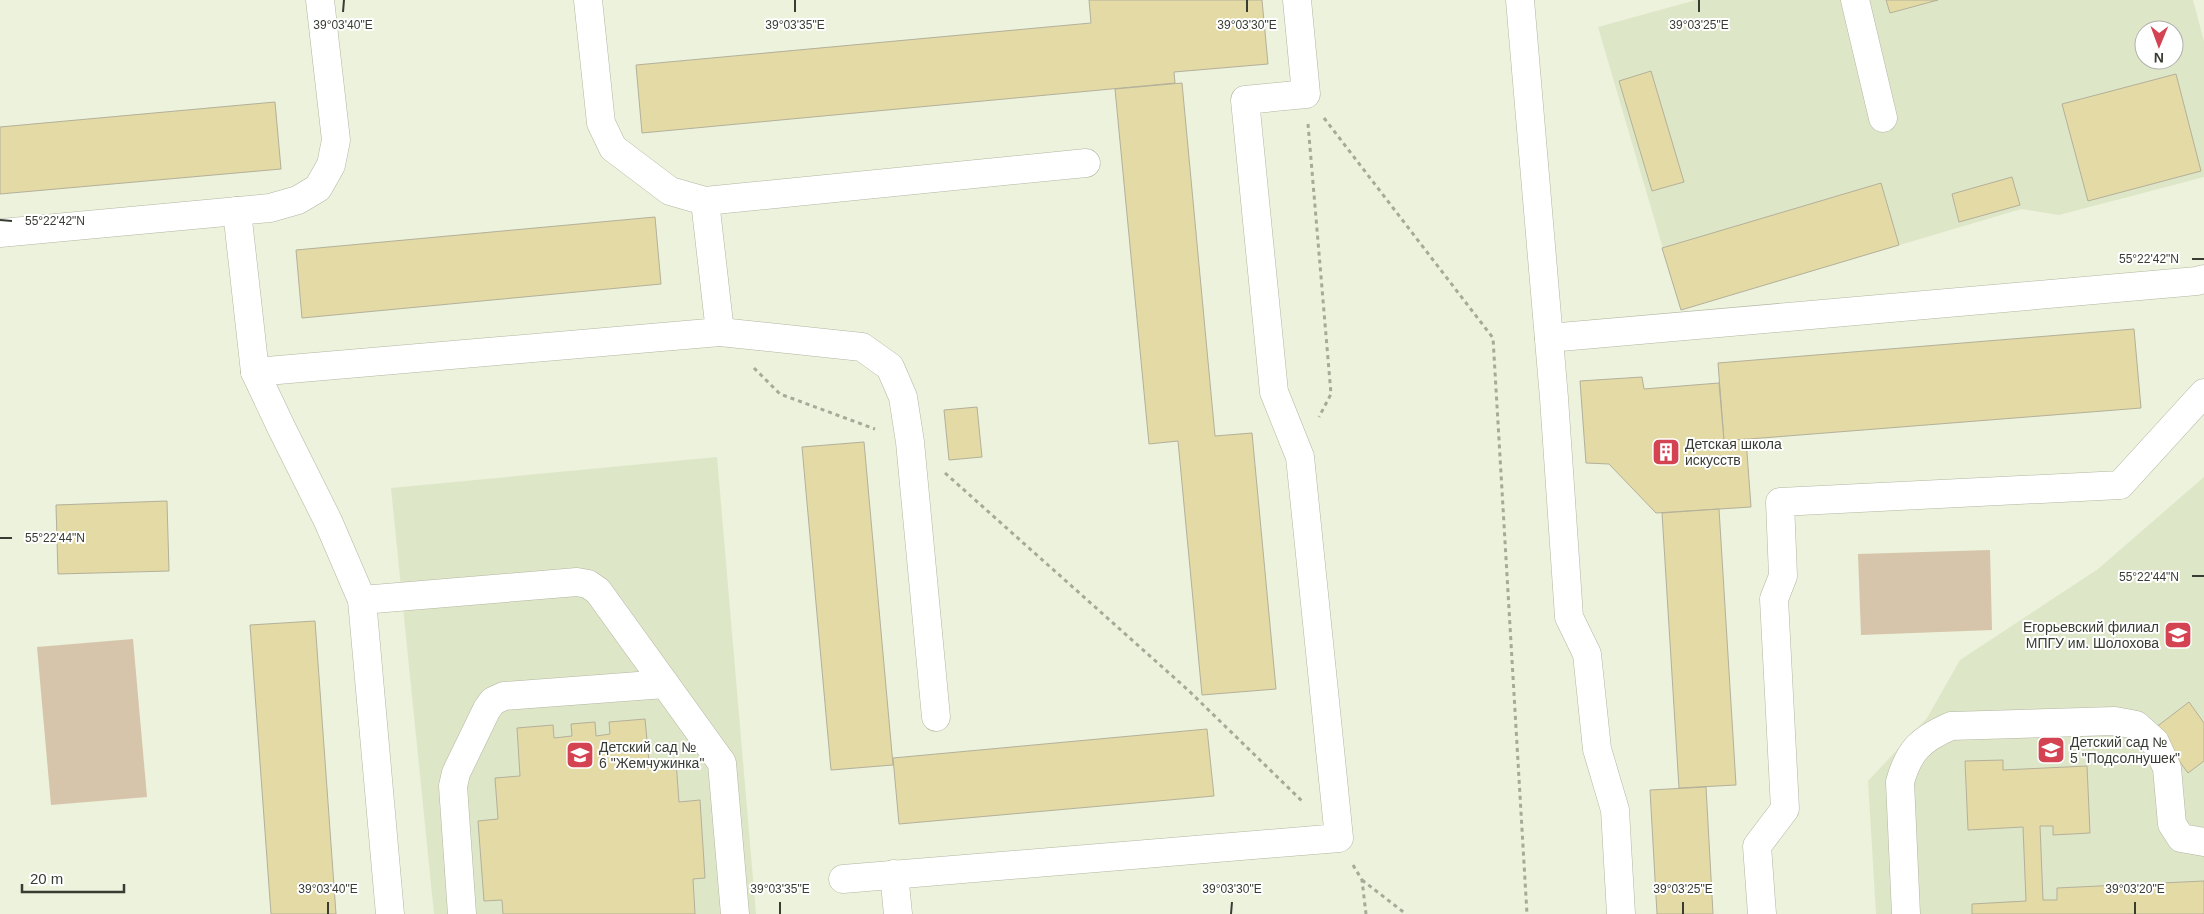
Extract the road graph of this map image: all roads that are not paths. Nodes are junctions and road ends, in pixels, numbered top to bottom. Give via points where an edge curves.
1 (320, 0) edge
2 (588, 0) edge
3 (1297, 0) edge
4 (1520, 0) edge
5 (1855, 0) edge
6 (1883, 118) dead end
7 (1086, 163) dead end
8 (706, 200) junction
9 (237, 211) junction
10 (0, 233) edge
11 (2204, 279) edge
12 (720, 332) junction
13 (1549, 338) junction
14 (256, 372) junction
15 (2204, 393) edge
16 (362, 600) junction
17 (665, 684) junction
18 (936, 717) dead end
19 (2204, 842) edge
20 (894, 874) junction
21 (843, 879) dead end
22 (390, 914) edge
23 (462, 914) edge
24 (734, 914) edge
25 (898, 914) edge
26 (1621, 914) edge
27 (1762, 914) edge
28 (1906, 914) edge

1 - 9 lane via 336,140 331,165 318,188 298,200 270,208
2 - 8 lane via 601,123 613,148 670,191
3 - 20 lane via 1306,94 1245,100 1274,392 1300,457 1339,838
4 - 13 lane
5 - 6 lane
7 - 8 lane
8 - 12 lane
9 - 10 lane
9 - 14 lane
11 - 13 lane
12 - 14 lane
12 - 18 lane via 862,347 890,367 904,397 910,442
13 - 26 lane via 1569,617 1587,654 1597,749 1615,810
14 - 16 lane
15 - 27 lane via 2120,485 1780,502 1783,576 1774,599 1786,808 1758,846
16 - 17 lane via 576,582 588,584 598,591
16 - 22 lane
17 - 23 lane via 504,696 493,701 452,786
17 - 24 lane via 722,763
19 - 28 lane via 2181,838 2172,824 2168,768 2155,742 2136,725 2115,721 1951,726 1930,735 1916,748 1906,762 1900,782
20 - 21 lane
20 - 25 lane

